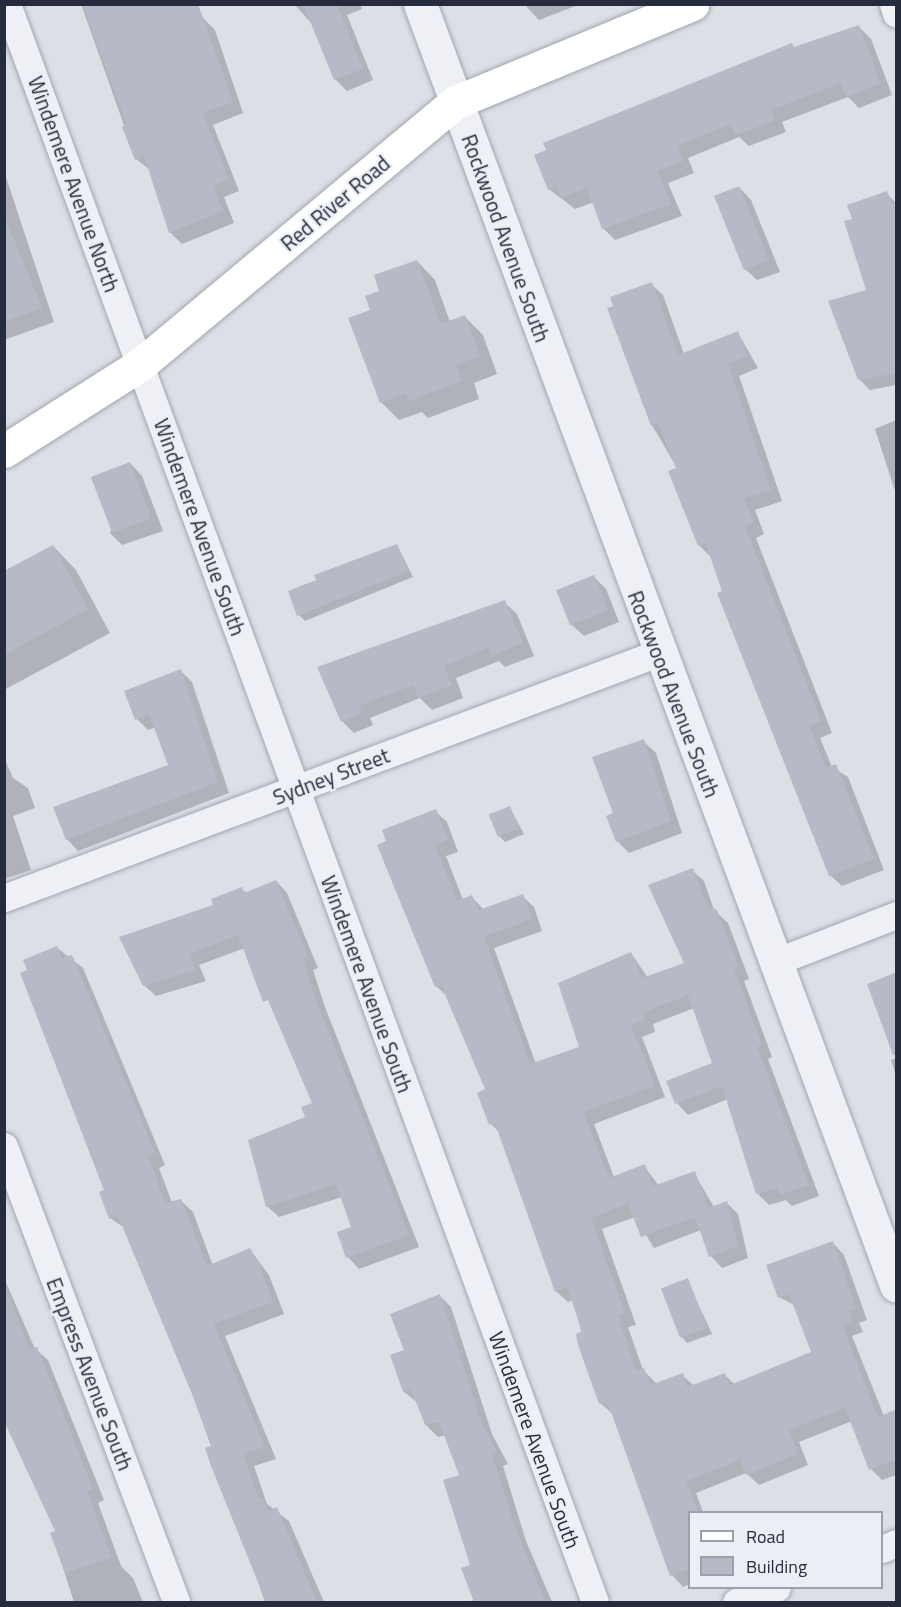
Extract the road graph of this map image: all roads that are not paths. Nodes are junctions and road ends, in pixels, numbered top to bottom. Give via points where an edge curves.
1 (7, 4) edge
2 (420, 4) edge
3 (693, 4) edge
4 (894, 4) edge
5 (897, 14) edge
6 (456, 102) junction
7 (141, 364) junction
8 (4, 451) edge
9 (658, 653) junction
10 (295, 789) junction
11 (4, 898) edge
12 (897, 915) edge
13 (775, 962) junction
14 (4, 1146) edge
15 (897, 1285) edge
16 (897, 1543) edge
17 (883, 1549) edge
18 (772, 1589) edge
19 (176, 1602) edge
20 (595, 1602) edge
21 (736, 1602) edge

1 - 7 street, Windemere Avenue North
2 - 6 street, Rockwood Avenue South
3 - 6 main road, Red River Road
4 - 5 street
6 - 7 main road, Red River Road
6 - 9 street, Rockwood Avenue South
7 - 8 main road, Red River Road
7 - 10 street, Windemere Avenue South
9 - 10 street, Sydney Street
9 - 13 street, Rockwood Avenue South
10 - 11 street, Sydney Street
10 - 20 street, Windemere Avenue South
12 - 13 street
13 - 15 street, Rockwood Avenue South
14 - 19 street, Empress Avenue South
16 - 17 street
18 - 21 street

